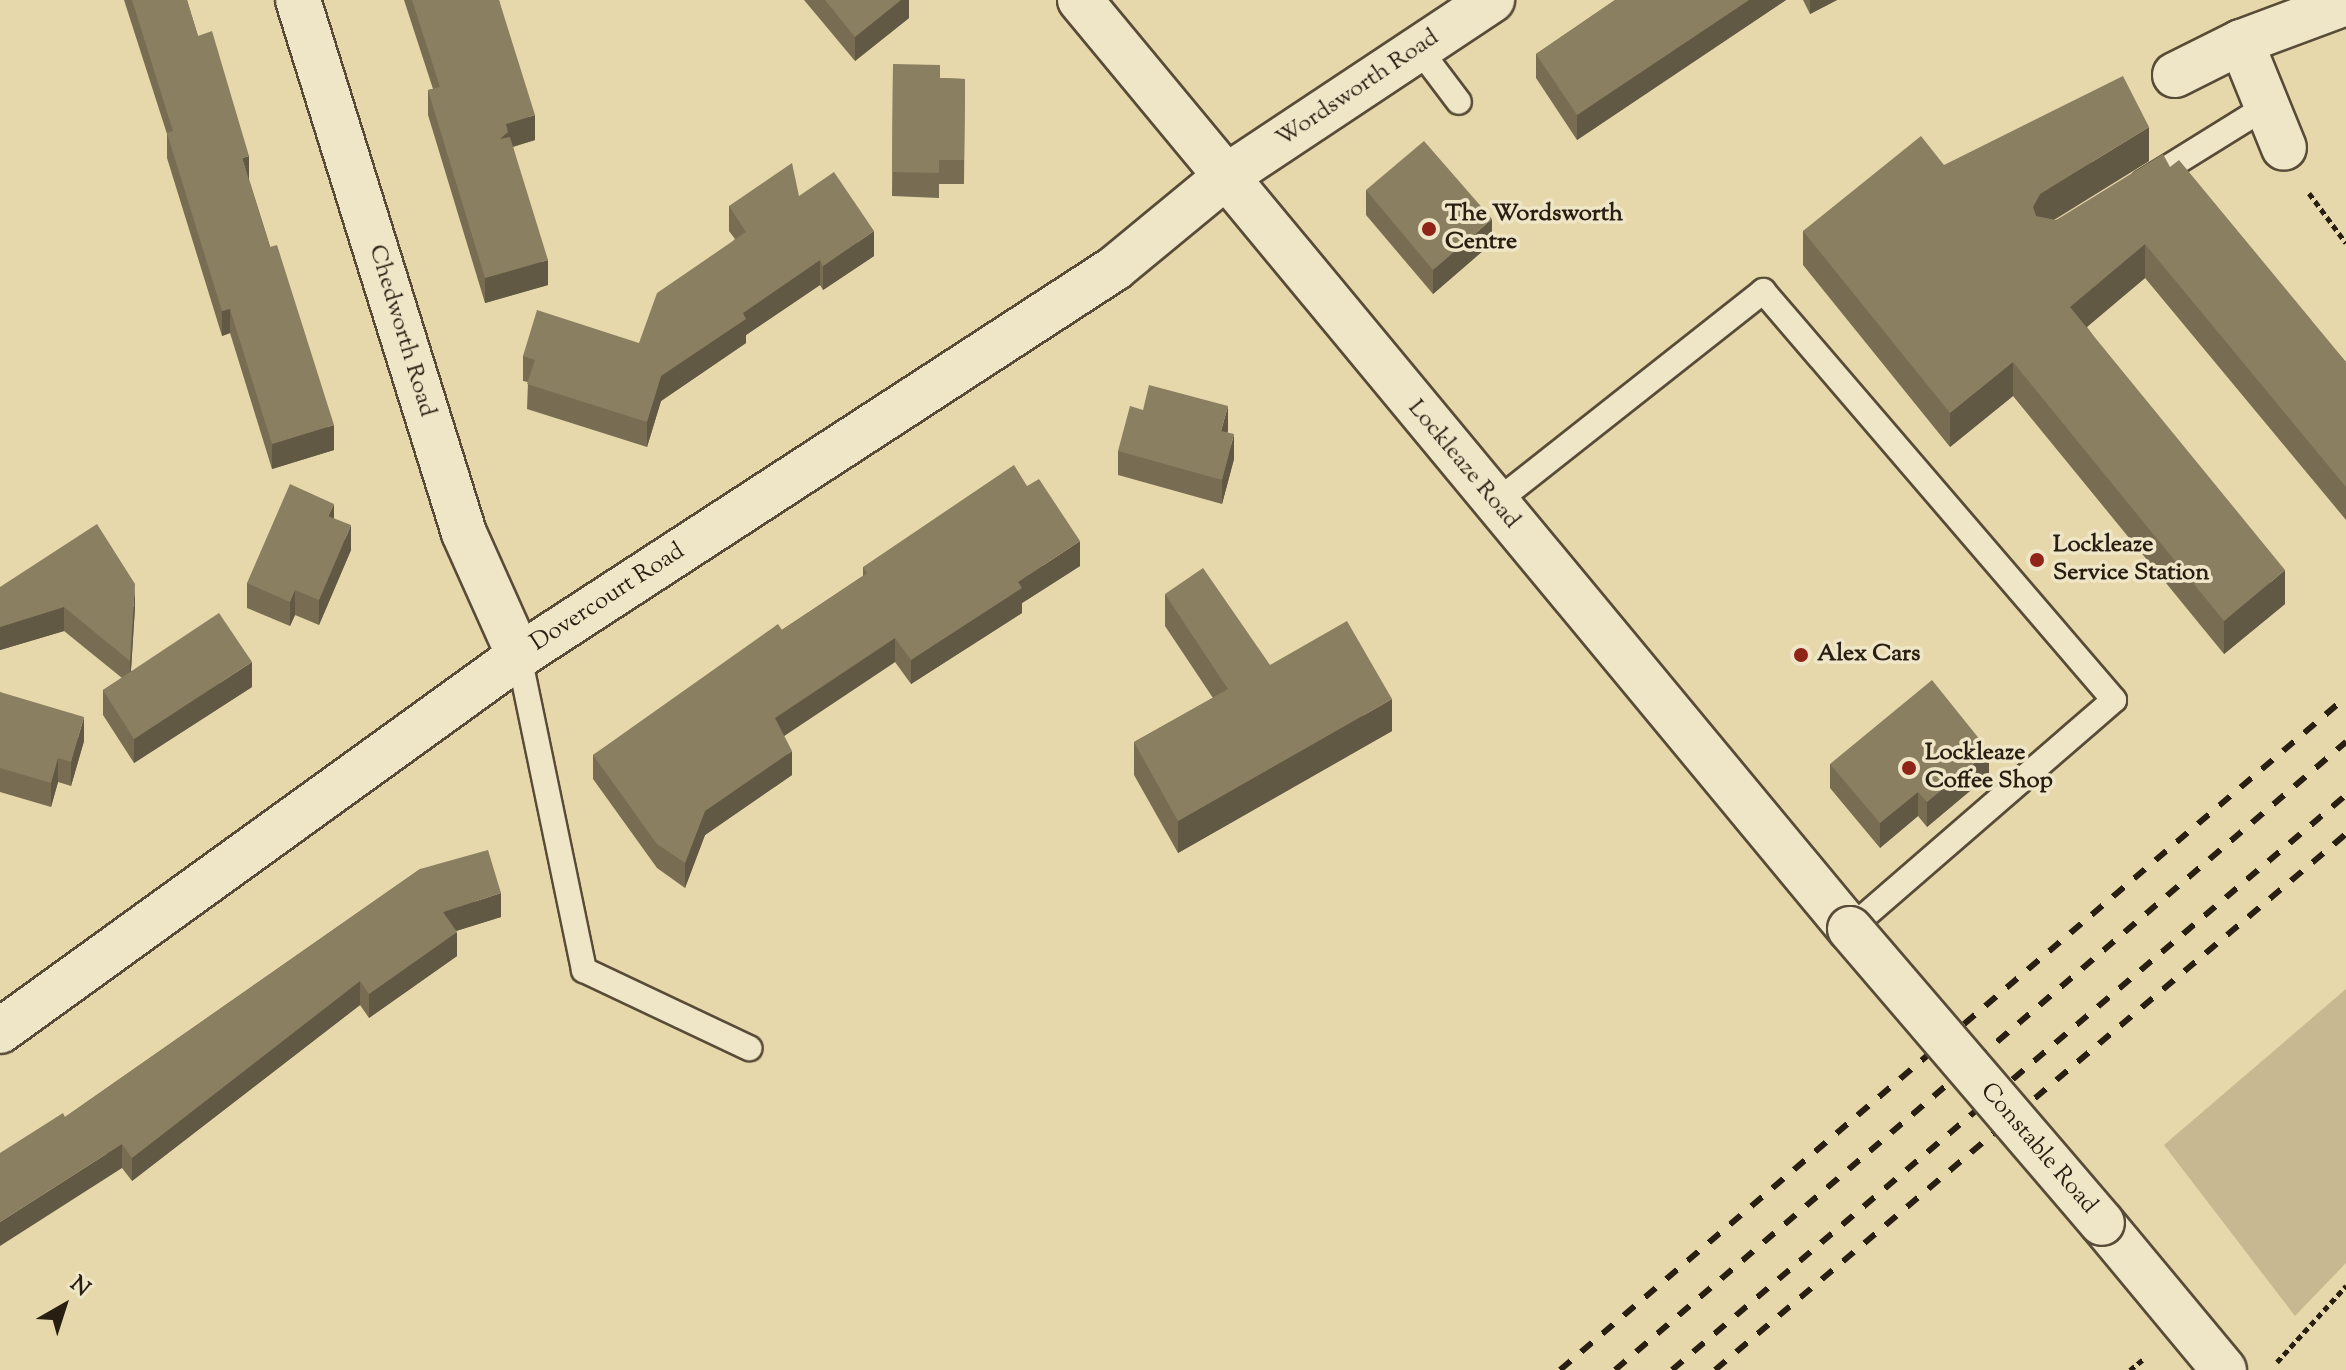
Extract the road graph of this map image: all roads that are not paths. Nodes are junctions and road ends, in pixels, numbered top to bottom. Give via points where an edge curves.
1 (298, 0) edge
2 (1080, 0) edge
3 (1492, 0) edge
4 (2346, 3) edge
5 (2241, 42) junction
6 (1419, 49) junction
7 (2175, 75) dead end
8 (1459, 102) dead end
9 (2267, 106) junction
10 (2284, 148) road end
11 (1224, 178) junction
12 (2125, 193) edge
13 (1495, 503) junction
14 (519, 656) junction
15 (1850, 929) junction
16 (0, 1031) edge
17 (749, 1048) dead end
18 (2224, 1370) edge

1 - 14 street, Chedworth Road via 464,533
2 - 11 street, Lockleaze Road
3 - 6 street, Wordsworth Road
4 - 5 street
5 - 7 street
5 - 9 street
6 - 8 lane
6 - 11 street, Wordsworth Road
9 - 10 street
9 - 12 lane
11 - 13 street, Lockleaze Road
11 - 14 street, Dovercourt Road via 1115,268
13 - 15 street, Lockleaze Road
13 - 15 lane via 1763,291 2114,700
14 - 16 street, Dovercourt Road
14 - 17 lane via 584,970
15 - 18 street, Constable Road, bridge

